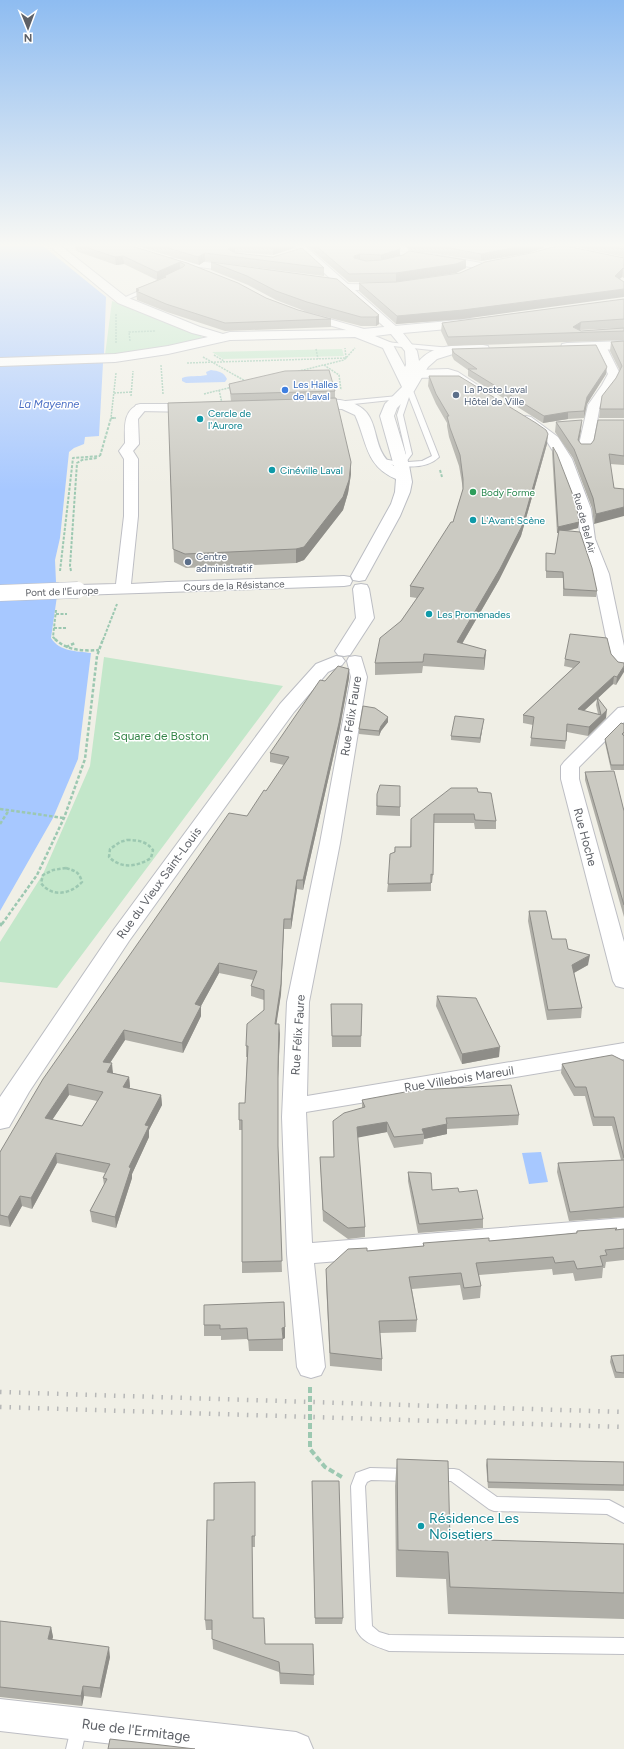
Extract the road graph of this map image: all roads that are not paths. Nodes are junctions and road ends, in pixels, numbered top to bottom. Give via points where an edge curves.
1 (188, 327) edge
2 (341, 327) edge
3 (390, 327) edge
4 (429, 327) edge
5 (394, 330) junction
6 (367, 335) junction
7 (222, 337) junction
8 (385, 344) junction
9 (624, 345) edge
10 (407, 346) junction
11 (600, 346) junction
12 (553, 347) edge
13 (493, 349) edge
14 (451, 350) junction
15 (0, 362) edge
16 (417, 374) junction
17 (407, 383) junction
18 (491, 397) edge
19 (398, 398) junction
20 (336, 404) junction
21 (297, 405) edge
22 (217, 406) edge
23 (140, 411) joint
24 (516, 413) edge
25 (596, 423) junction
26 (576, 424) edge
27 (585, 449) edge
28 (402, 470) junction
29 (355, 582) junction
30 (75, 583) joint
31 (169, 587) joint
32 (123, 589) junction
33 (0, 593) edge
34 (345, 658) junction
35 (624, 665) edge
36 (624, 712) edge
37 (624, 980) edge
38 (624, 1052) edge
39 (294, 1106) junction
40 (0, 1120) edge
41 (624, 1228) edge
42 (300, 1254) junction
43 (311, 1367) road end
44 (624, 1516) edge
45 (624, 1646) edge
46 (0, 1715) edge
47 (77, 1736) edge
48 (296, 1749) edge

1 - 7 main road
2 - 6 street
3 - 5 street
4 - 5 main road
5 - 6 main road
5 - 10 main road
6 - 7 main road via 348,338 334,333
6 - 8 main road
7 - 15 main road via 168,350 101,359
8 - 10 lane
8 - 17 main road via 392,352
9 - 11 main road
10 - 14 lane
10 - 17 main road via 413,365
11 - 12 main road via 581,344
11 - 25 street via 614,374 594,405
13 - 14 main road
14 - 16 main road via 430,359
16 - 17 main road
16 - 18 street via 454,374
17 - 19 main road
17 - 28 lane via 400,415 409,454
17 - 28 lane via 436,457
19 - 20 lane
19 - 28 main road via 388,409 387,416
20 - 21 main road
20 - 28 main road via 361,413 378,460 388,470
22 - 23 main road
23 - 32 street via 132,444 126,451 130,459 131,516
24 - 35 street, Rue de Bel Air via 548,428 565,460 584,509 588,539 601,574 619,661
25 - 26 street
25 - 27 street
28 - 29 main road via 402,490 392,516
29 - 31 main road, Cours de la Résistance
29 - 34 main road, Rue du Vieux Saint-Louis via 366,618
30 - 32 street, Pont de l'Europe
30 - 33 main road, Pont de l'Europe, bridge
31 - 32 street, Cours de la Résistance
34 - 39 street, Rue Félix Faure via 359,677 330,843 298,1002
34 - 40 main road, Rue du Vieux Saint-Louis via 322,668 287,708 120,937 18,1088
36 - 37 street, Rue Hoche via 570,766 570,779
38 - 39 street, Rue Villebois Mareuil
39 - 42 street, Rue Félix Faure
41 - 42 street
42 - 43 street, Rue Félix Faure
44 - 45 lane via 609,1507 494,1504 454,1475 370,1474 361,1478 358,1486 364,1629 374,1638 389,1643
46 - 47 street, Rue de l'Ermitage
47 - 48 street, Rue de l'Ermitage

